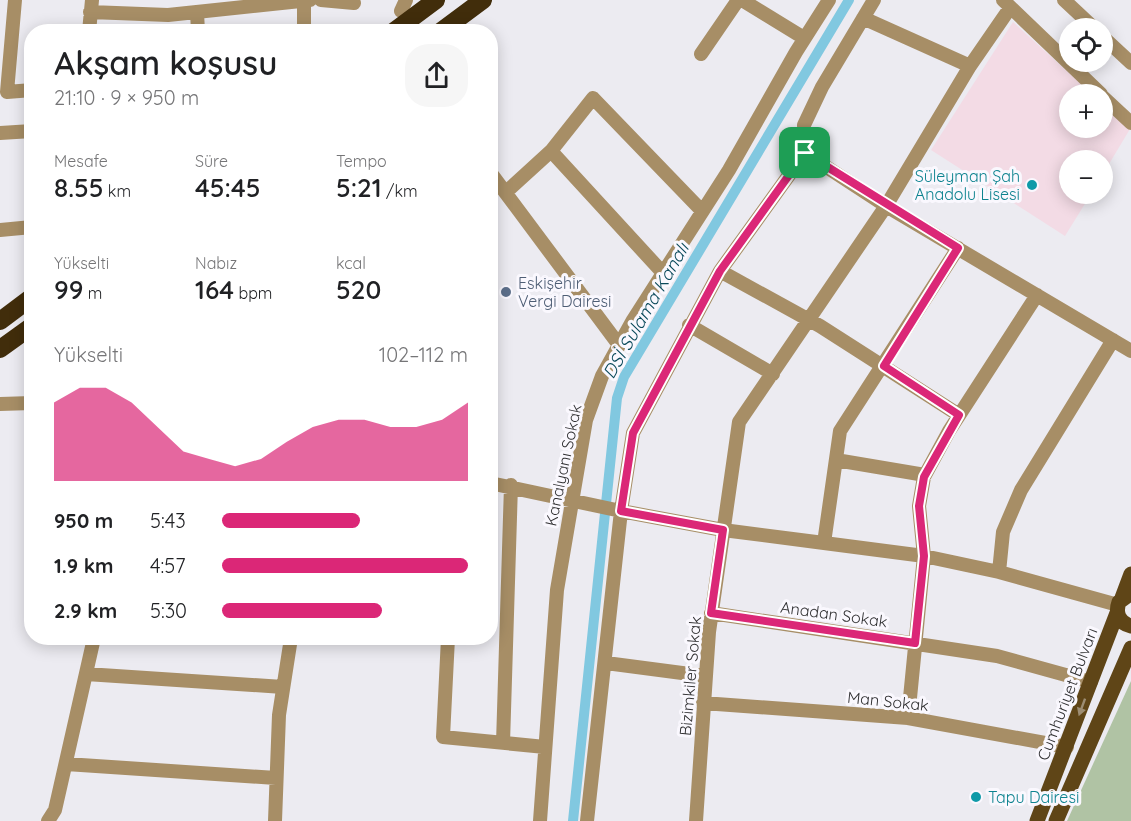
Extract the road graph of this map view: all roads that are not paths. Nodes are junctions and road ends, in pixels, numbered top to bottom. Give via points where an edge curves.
1 (15, 0) edge
2 (310, 0) edge
3 (321, 0) edge
4 (436, 0) edge
5 (483, 0) edge
6 (738, 0) edge
7 (742, 0) edge
8 (829, 0) edge
9 (874, 0) edge
10 (1064, 0) edge
11 (304, 1) edge
12 (260, 3) edge
13 (354, 3) dead end
14 (1006, 4) edge
15 (91, 6) edge
16 (197, 12) junction
17 (863, 18) junction
18 (1083, 18) edge
19 (90, 24) edge
20 (198, 24) edge
21 (304, 24) edge
22 (404, 24) edge
23 (451, 24) edge
24 (804, 38) junction
25 (1113, 46) edge
26 (5, 52) edge
27 (701, 54) dead end
28 (1131, 63) edge
29 (970, 66) junction
30 (1090, 84) edge
31 (24, 91) edge
32 (1113, 103) edge
33 (1128, 114) edge
34 (24, 132) edge
35 (0, 133) edge
36 (550, 152) junction
37 (805, 153) junction
38 (498, 182) edge
39 (506, 192) junction
40 (886, 206) junction
41 (702, 211) junction
42 (24, 228) edge
43 (0, 230) edge
44 (958, 248) junction
45 (720, 271) junction
46 (663, 273) junction
47 (1037, 295) junction
48 (24, 302) edge
49 (24, 303) edge
50 (0, 307) edge
51 (810, 320) junction
52 (0, 321) edge
53 (689, 325) junction
54 (24, 332) edge
55 (1113, 340) junction
56 (619, 345) junction
57 (0, 349) edge
58 (1131, 351) edge
59 (884, 366) junction
60 (773, 374) junction
61 (24, 403) edge
62 (0, 404) edge
63 (959, 415) junction
64 (836, 460) junction
65 (925, 475) junction
66 (498, 484) edge
67 (511, 485) junction
68 (575, 502) junction
69 (616, 510) junction
70 (723, 530) junction
71 (824, 543) junction
72 (924, 556) junction
73 (999, 572) junction
74 (1131, 574) edge
75 (1122, 602) edge
76 (711, 613) junction
77 (1131, 626) edge
78 (915, 643) junction
79 (92, 645) edge
80 (290, 645) edge
81 (448, 645) edge
82 (1131, 648) edge
83 (606, 663) junction
84 (1126, 666) edge
85 (86, 674) junction
86 (705, 676) junction
87 (1090, 682) junction
88 (283, 687) junction
89 (703, 703) junction
90 (908, 718) junction
91 (503, 743) junction
92 (545, 747) junction
93 (1067, 747) junction
94 (66, 764) junction
95 (276, 778) junction
96 (48, 821) edge
97 (275, 821) edge
98 (540, 821) edge
99 (587, 821) edge
100 (696, 821) edge
101 (1037, 821) edge
102 (1056, 821) edge

1 - 26 street
2 - 11 street
3 - 13 street
4 - 22 highway
5 - 23 highway
6 - 27 street
7 - 24 street
8 - 24 street, Kanalyanı Sokak
9 - 17 street
10 - 18 street
11 - 12 street
11 - 21 street
12 - 16 street
14 - 29 street, Bizimkiler Sokak
14 - 30 street
15 - 16 street via 168,15
15 - 19 street
16 - 20 street
17 - 29 street
17 - 37 street via 804,125
24 - 41 street, Kanalyanı Sokak
25 - 28 street
26 - 31 street via 7,92
29 - 40 street, Bizimkiler Sokak
32 - 33 street
34 - 35 street
36 - 39 street
36 - 41 street via 593,98
36 - 46 street
37 - 40 street
37 - 45 street
38 - 39 street
39 - 56 street
40 - 44 street
40 - 51 street, Bizimkiler Sokak
41 - 46 street, Kanalyanı Sokak
42 - 43 street
44 - 47 street
44 - 59 street
45 - 51 street
45 - 53 street
46 - 56 street, Kanalyanı Sokak
47 - 55 street
47 - 63 street
48 - 50 street
49 - 52 highway
51 - 59 street
51 - 60 street, Bizimkiler Sokak
53 - 60 street
53 - 69 street via 633,433
54 - 57 highway
55 - 58 street
55 - 73 street via 1021,490 1003,532
56 - 68 street, Kanalyanı Sokak via 602,376 586,420
59 - 63 street
59 - 64 street via 840,431
60 - 70 street, Bizimkiler Sokak via 739,422
61 - 62 street
63 - 65 street
64 - 65 street
64 - 71 street
65 - 72 street via 919,506
66 - 67 street
67 - 68 street
67 - 91 street
68 - 69 street
68 - 92 street, Kanalyanı Sokak via 557,590
69 - 70 street
69 - 83 street
70 - 71 street
70 - 76 street, Bizimkiler Sokak
71 - 72 street
72 - 73 street
72 - 78 street
73 - 75 street
74 - 75 main road, Cumhuriyet Bulvarı
75 - 77 main road via 1122,623
75 - 87 main road, Cumhuriyet Bulvarı
76 - 78 street, Anadan Sokak
76 - 86 street, Bizimkiler Sokak
78 - 87 street, Anadan Sokak via 997,656
78 - 90 street
79 - 85 street
80 - 88 street
81 - 91 street via 443,737
82 - 84 main road
83 - 86 street
83 - 99 street
84 - 102 main road
85 - 88 street
85 - 94 street
86 - 89 street, Bizimkiler Sokak
87 -> 93 main road, Cumhuriyet Bulvarı
88 - 95 street
89 - 90 street, Man Sokak
89 - 100 street, Bizimkiler Sokak
90 - 93 street, Man Sokak
91 - 92 street
92 - 98 street, Kanalyanı Sokak
93 - 101 main road, Cumhuriyet Bulvarı
94 - 95 street
94 - 96 street via 55,810
95 - 97 street

